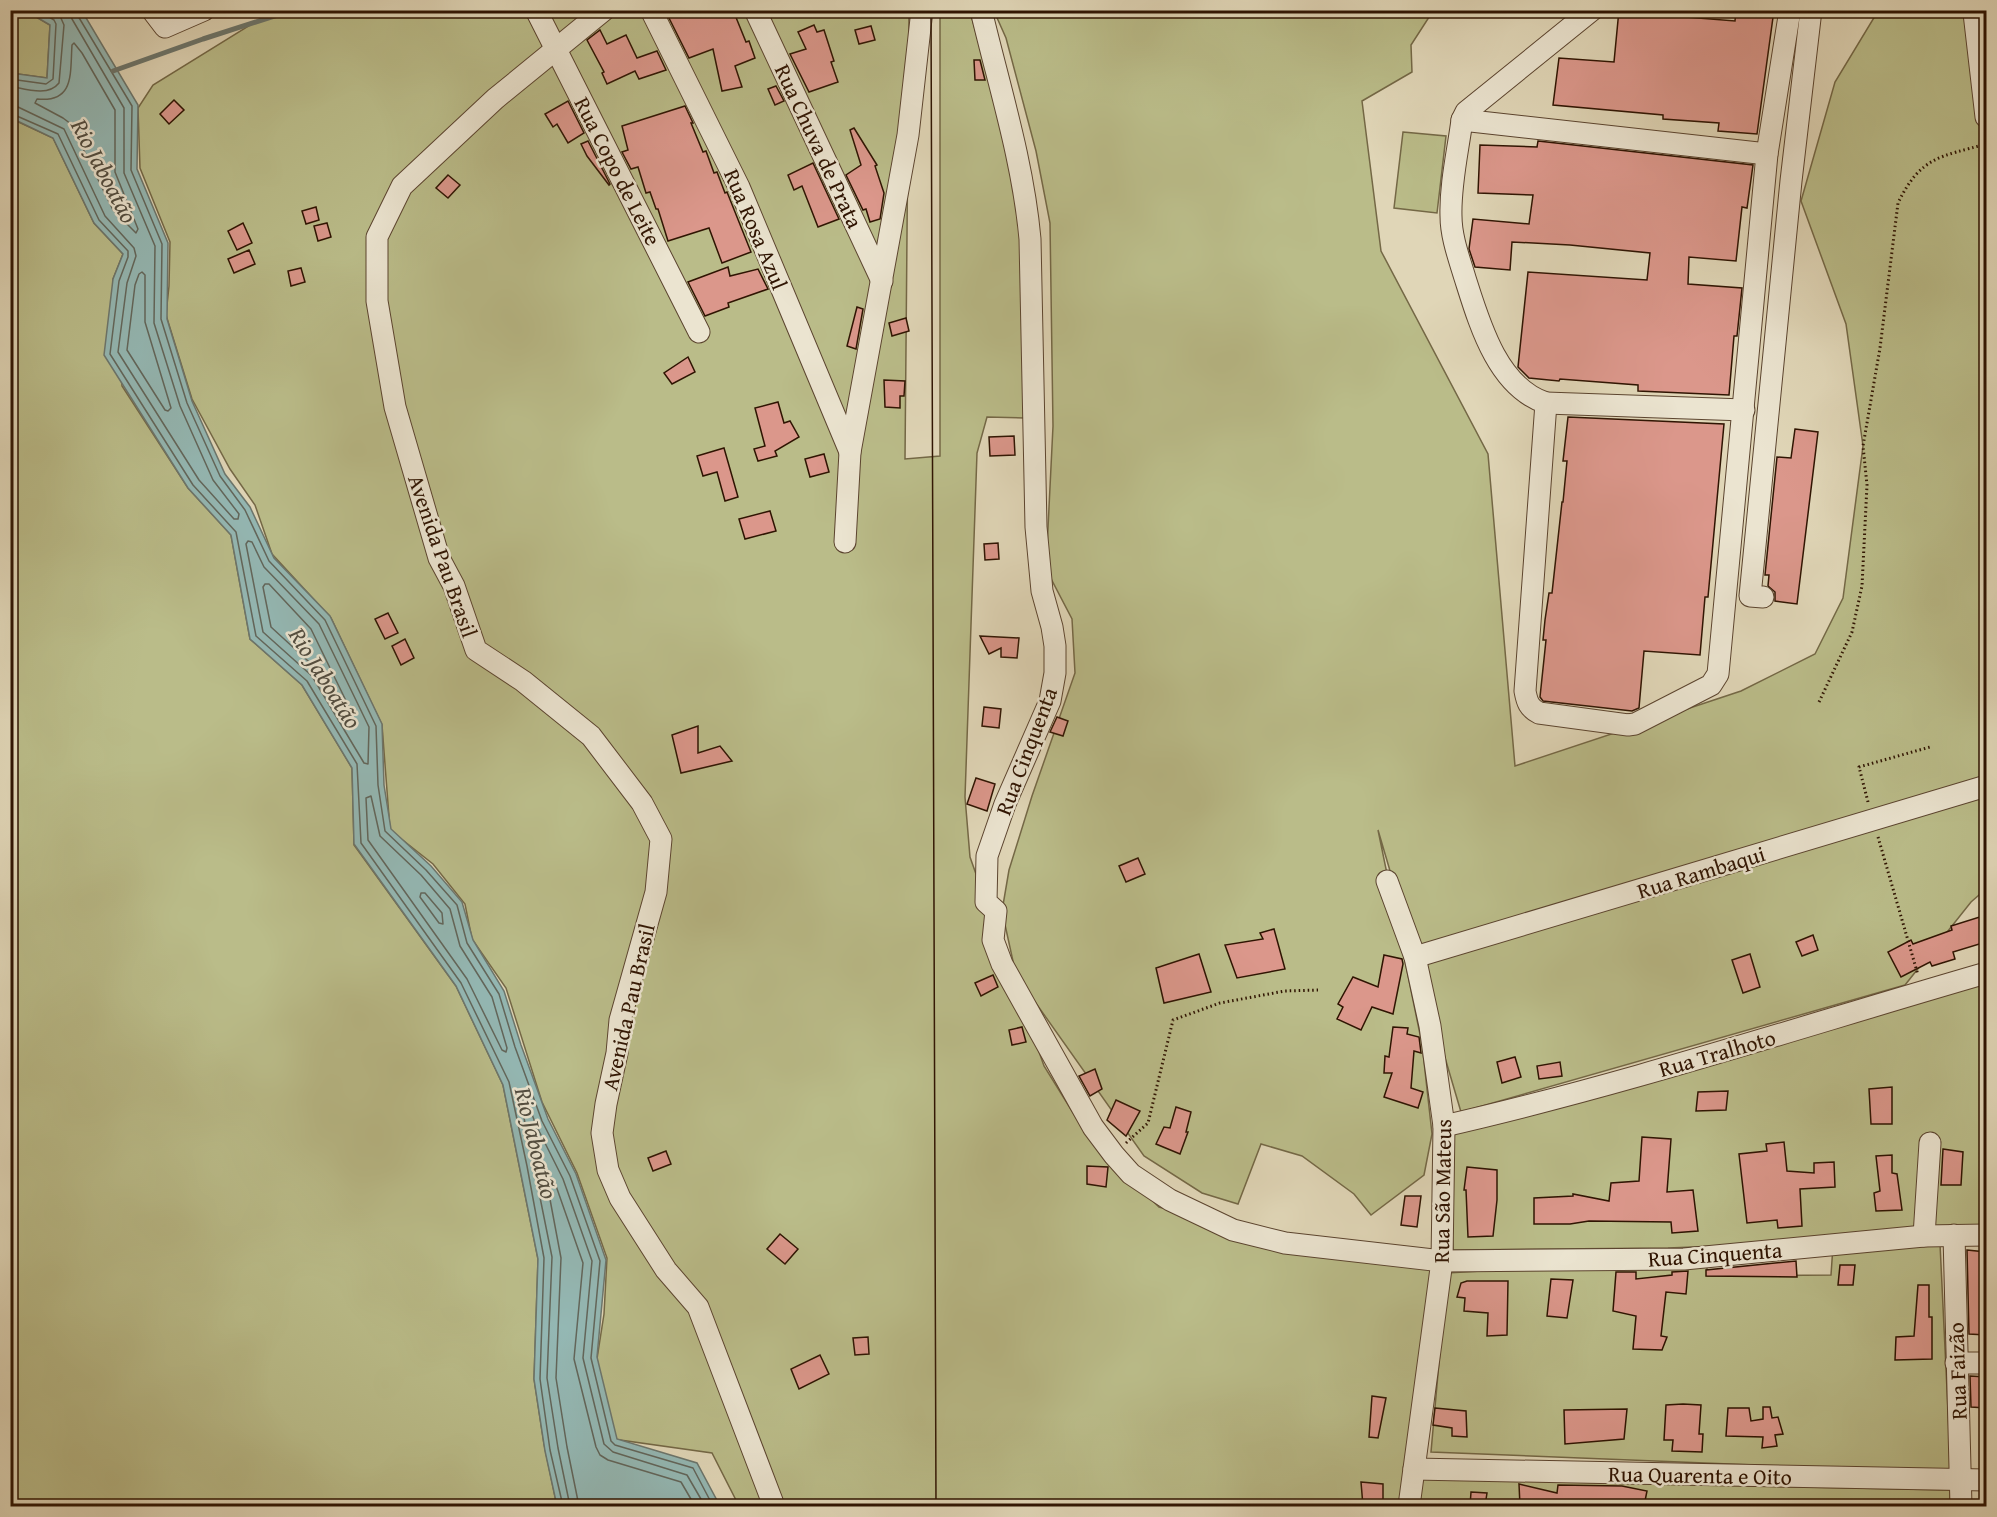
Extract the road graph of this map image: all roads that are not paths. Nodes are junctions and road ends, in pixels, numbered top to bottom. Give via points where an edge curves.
1 (152, 10) edge
2 (204, 10) edge
3 (536, 10) edge
4 (604, 10) edge
5 (651, 10) edge
6 (755, 10) edge
7 (922, 10) edge
8 (981, 10) edge
9 (1592, 10) edge
10 (1790, 10) edge
11 (1811, 10) edge
12 (1974, 13) dead end
13 (557, 51) junction
14 (1986, 117) edge
15 (1462, 120) junction
16 (1767, 154) junction
17 (882, 281) junction
18 (699, 332) dead end
19 (1546, 403) junction
20 (1744, 410) junction
21 (850, 453) junction
22 (845, 542) dead end
23 (1762, 597) dead end
24 (1986, 786) edge
25 (1388, 881) dead end
26 (1415, 957) junction
27 (1986, 973) edge
28 (1444, 1126) junction
29 (1930, 1143) dead end
30 (1954, 1235) junction
31 (1986, 1235) edge
32 (1924, 1236) junction
33 (1442, 1261) junction
34 (1956, 1363) junction
35 (1986, 1363) edge
36 (1414, 1469) junction
37 (1960, 1480) junction
38 (1986, 1480) edge
39 (774, 1506) edge
40 (1408, 1506) edge
41 (1961, 1506) edge

1 - 2 street via 165,27
3 - 13 street, Rua Copo de Leite
4 - 13 street, Avenida Pau Brasil
5 - 21 street, Rua Rosa Azul via 739,187
6 - 17 street, Rua Chuva de Prata
7 - 17 street via 908,135
8 - 33 street, Rua Cinquenta via 1027,202 1036,527 1042,591 1055,646 1050,701 987,856 986,902 996,911 993,940 1002,964 1094,1127 1131,1174 1170,1200 1233,1230 1285,1243
9 - 15 street via 1475,104
10 - 16 street
11 - 23 street via 1750,596
12 - 14 street
13 - 18 street, Rua Copo de Leite
13 - 39 street, Avenida Pau Brasil via 495,99 402,186 377,237 377,301 395,407 439,558 454,586 476,650 524,681 591,736 642,803 661,839 656,892 620,1020 606,1104 602,1133 608,1170 620,1198 666,1270 698,1307
15 - 16 street
15 - 19 street via 1452,197 1454,241 1487,340 1515,384 1533,399
16 - 20 street
17 - 21 street
19 - 20 street
19 - 20 street via 1525,680 1527,702 1539,713 1628,725 1711,685 1718,674
21 - 22 street
24 - 26 street, Rua Rambaqui
25 - 26 street, Rua São Mateus
26 - 28 street, Rua São Mateus via 1430,1026
27 - 28 street, Rua Tralhoto via 1545,1102
28 - 33 street, Rua São Mateus
29 - 32 street
30 - 31 street, Rua Cinquenta
30 - 32 street, Rua Cinquenta
30 - 34 street, Rua Faizão
32 - 33 street, Rua Cinquenta via 1684,1258
33 - 36 street, Rua São Mateus
34 - 35 street
34 - 37 street, Rua Faizão
36 - 37 street, Rua Quarenta e Oito
36 - 40 street, Rua São Mateus
37 - 38 street, Rua Quarenta e Oito
37 - 41 street, Rua Faizão

